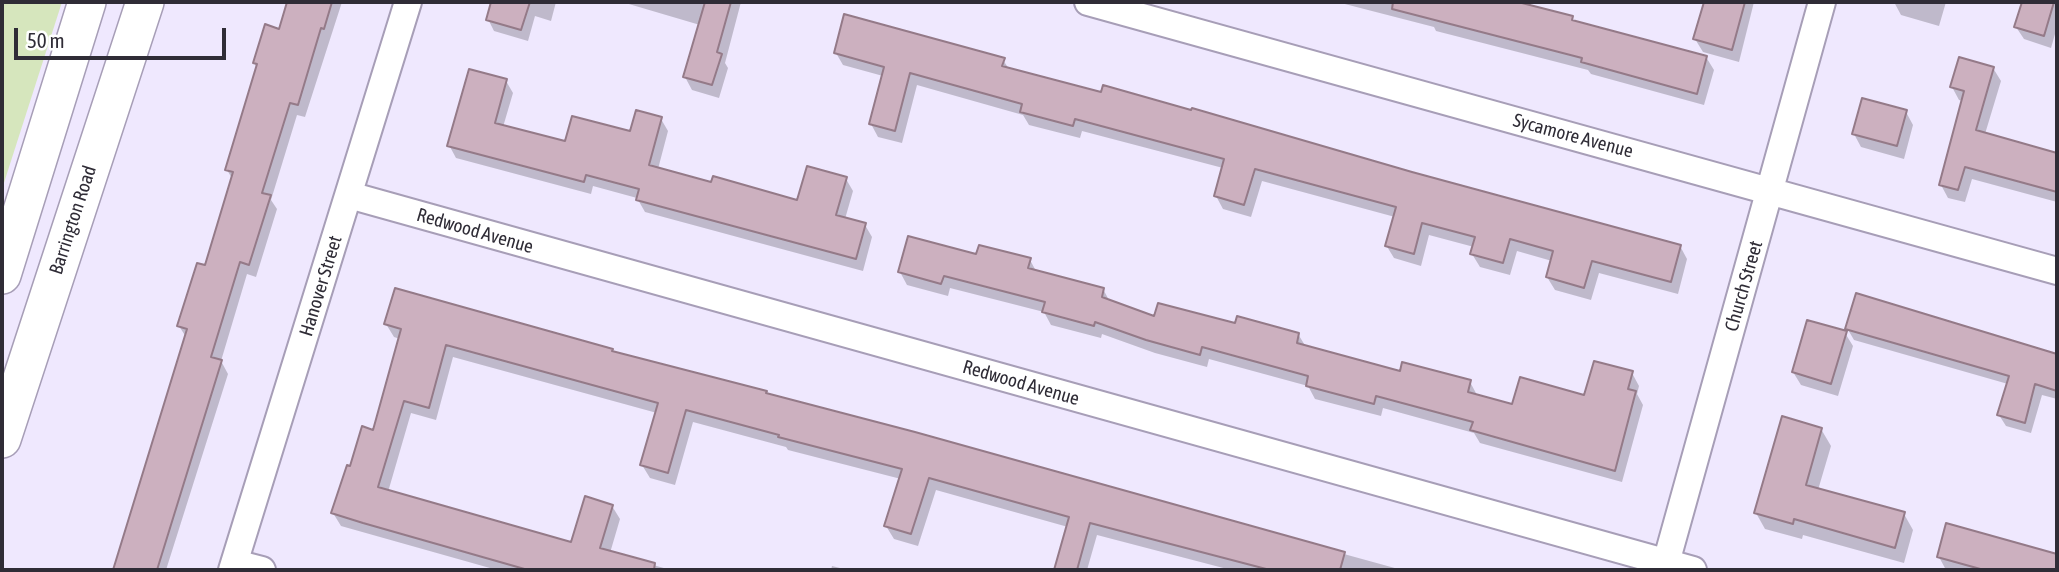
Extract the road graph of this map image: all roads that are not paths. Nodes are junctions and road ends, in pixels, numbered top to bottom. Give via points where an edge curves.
1 (87, 2) edge
2 (145, 2) edge
3 (408, 2) edge
4 (1088, 2) edge
5 (1822, 2) edge
6 (1771, 191) junction
7 (349, 195) junction
8 (2057, 271) edge
9 (2, 275) edge
10 (2, 439) edge
11 (233, 566) edge
12 (1665, 567) edge
13 (262, 570) edge
14 (1693, 570) edge

1 - 9 main road
2 - 10 main road, Barrington Road
3 - 7 street, Hanover Street
4 - 6 street, Sycamore Avenue
5 - 6 street, Church Street
6 - 8 street, Sycamore Avenue
6 - 12 street, Church Street
7 - 11 street, Hanover Street
7 - 12 street, Redwood Avenue
11 - 13 street
12 - 14 street, Redwood Avenue

